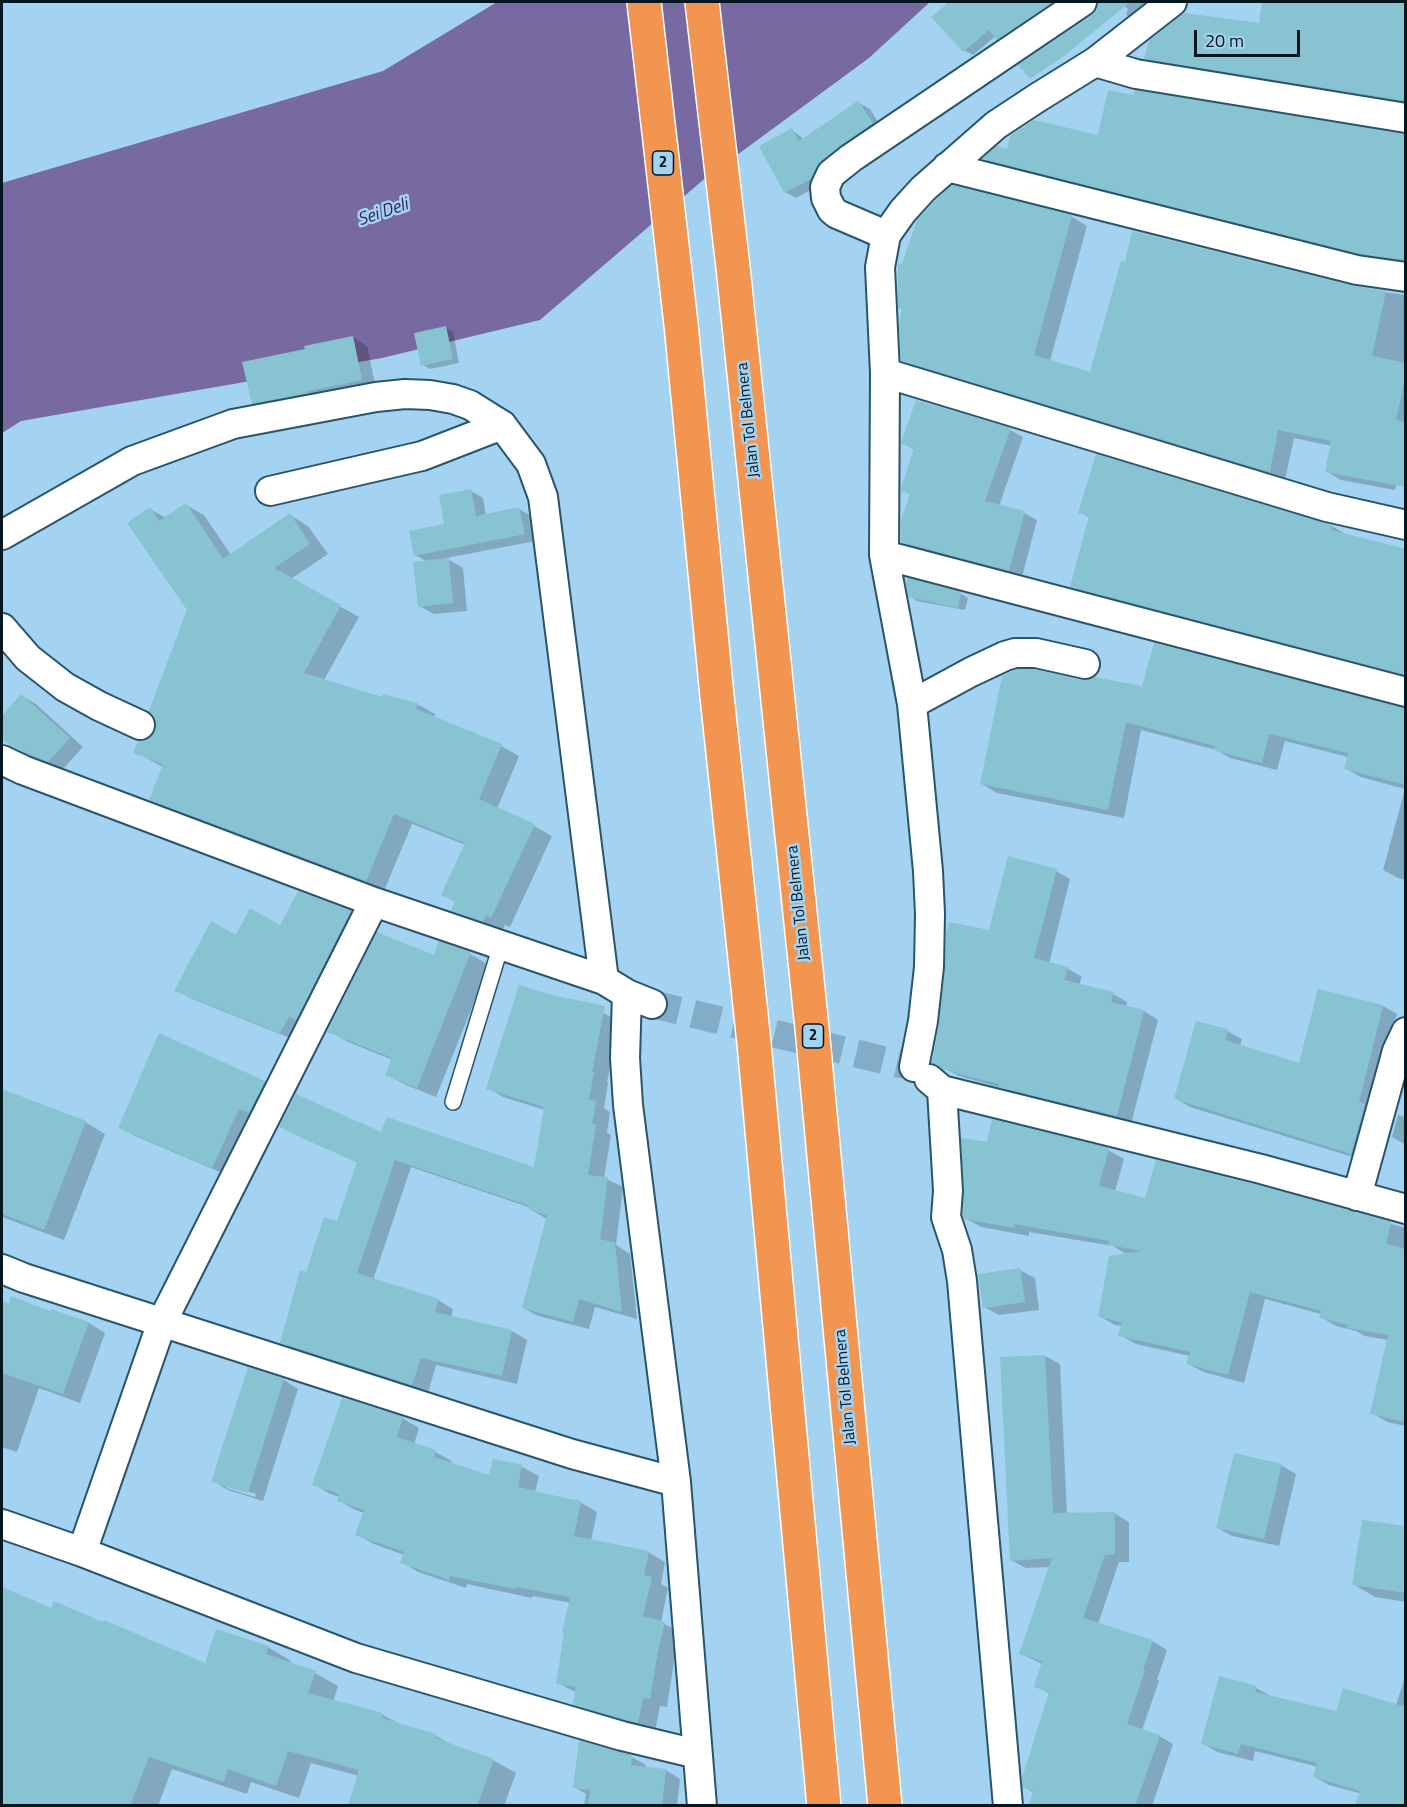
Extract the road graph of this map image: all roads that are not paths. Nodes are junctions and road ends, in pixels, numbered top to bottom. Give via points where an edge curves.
1 (644, 2) edge
2 (702, 2) edge
3 (1082, 2) edge
4 (1172, 2) edge
5 (1095, 62) junction
6 (1406, 118) edge
7 (947, 167) junction
8 (886, 235) junction
9 (1406, 277) edge
10 (885, 373) junction
11 (502, 425) junction
12 (270, 491) dead end
13 (1406, 525) edge
14 (2, 536) edge
15 (884, 555) junction
16 (2, 628) edge
17 (1085, 664) dead end
18 (1406, 692) edge
19 (912, 704) junction
20 (140, 725) dead end
21 (2, 760) edge
22 (374, 902) junction
23 (501, 945) junction
24 (628, 993) junction
25 (1406, 1032) edge
26 (942, 1090) junction
27 (453, 1102) dead end
28 (1357, 1196) junction
29 (1406, 1209) edge
30 (2, 1269) edge
31 (162, 1322) junction
32 (676, 1482) junction
33 (2, 1524) edge
34 (82, 1552) junction
35 (697, 1754) junction
36 (702, 1806) edge
37 (824, 1806) edge
38 (885, 1806) edge
39 (1008, 1806) edge

1 - 37 highway, 2 via 681,324 755,1055
2 - 38 highway, Jalan Tol Belmera / 2 via 813,1040
3 - 8 street via 831,174 825,187 832,210
4 - 5 street
5 - 6 street via 1136,74
5 - 7 street via 996,126
7 - 8 street via 903,211
7 - 9 street via 1357,270
8 - 10 street via 880,267
10 - 13 street via 1327,507
10 - 15 street
11 - 12 street via 422,456
11 - 14 street via 453,399 405,394 233,424 132,461
11 - 24 street via 531,464 543,497
15 - 18 street
15 - 19 street
16 - 20 street via 28,658 65,687
17 - 19 street via 1036,653 1014,653
19 - 26 street via 930,914 923,1021 909,1066
21 - 22 street
22 - 23 street
22 - 31 street
23 - 24 street
23 - 27 lane
24 - 32 street via 628,1105
25 - 28 street via 1397,1051
26 - 28 street
26 - 39 street via 946,1217 962,1281
28 - 29 street
30 - 31 street
31 - 32 street via 572,1454
31 - 34 street
32 - 35 street
33 - 34 street
34 - 35 street via 356,1658
35 - 36 street

